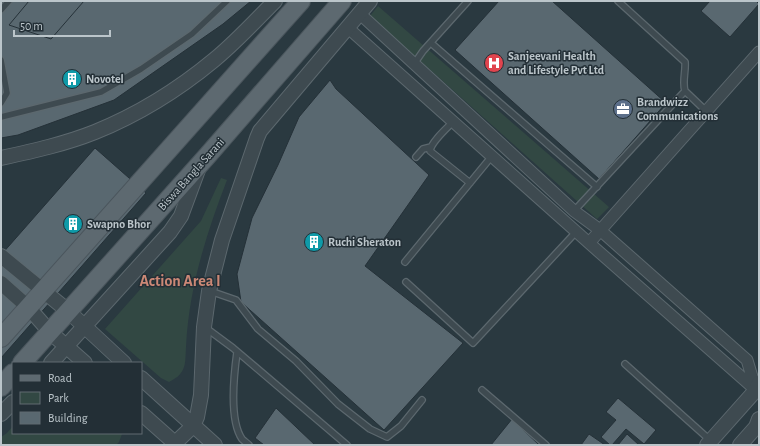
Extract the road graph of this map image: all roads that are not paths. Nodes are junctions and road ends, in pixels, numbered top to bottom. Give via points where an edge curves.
1 (9, 1) edge
2 (227, 1) edge
3 (275, 1) edge
4 (301, 1) edge
5 (342, 1) edge
6 (370, 1) edge
7 (468, 1) edge
8 (618, 1) edge
9 (1, 10) edge
10 (359, 13) junction
11 (348, 27) junction
12 (431, 43) junction
13 (759, 52) edge
14 (1, 60) edge
15 (414, 64) junction
16 (685, 91) junction
17 (1, 103) edge
18 (706, 111) junction
19 (1, 117) edge
20 (454, 121) junction
21 (431, 147) junction
22 (492, 156) junction
23 (416, 157) dead end
24 (1, 158) edge
25 (199, 166) junction
26 (470, 183) junction
27 (598, 187) junction
28 (574, 211) junction
29 (600, 230) junction
30 (576, 232) junction
31 (589, 243) junction
32 (1, 256) edge
33 (405, 262) dead end
34 (406, 282) dead end
35 (1, 283) edge
36 (42, 291) junction
37 (209, 291) junction
38 (28, 307) junction
39 (68, 311) junction
40 (84, 327) junction
41 (204, 327) junction
42 (50, 332) junction
43 (1, 338) edge
44 (66, 347) junction
45 (237, 352) junction
46 (23, 362) edge
47 (52, 362) edge
48 (84, 362) edge
49 (123, 362) edge
50 (625, 364) dead end
51 (12, 374) edge
52 (142, 379) edge
53 (1, 387) edge
54 (758, 388) edge
55 (482, 390) dead end
56 (422, 400) dead end
57 (12, 403) edge
58 (1, 414) edge
59 (142, 414) edge
60 (759, 419) edge
61 (193, 426) junction
62 (709, 443) edge
63 (175, 444) edge
64 (215, 445) edge
65 (249, 445) edge
66 (347, 445) edge
67 (546, 445) edge
68 (740, 445) edge

1 - 9 lane
2 - 19 lane via 192,34 141,69 101,92
3 - 24 street via 234,43 206,67 143,108 93,133
4 - 36 main road
5 - 25 main road, Biswa Bangla Sarani
6 - 10 street
7 - 12 lane
8 - 16 lane via 685,62
10 - 11 street
10 - 15 street
11 - 20 street
11 - 37 street via 256,138 222,240
12 - 15 lane
12 - 27 lane
13 - 18 street
14 - 17 lane via 7,93
15 - 28 street
16 - 18 lane
16 - 27 lane
18 - 29 street
20 - 21 lane
20 - 22 street
21 - 23 lane via 423,149
21 - 26 lane via 430,151 433,154
22 - 26 lane
22 - 30 street
25 - 39 main road, Biswa Bangla Sarani
25 - 40 street via 180,216 170,232
26 - 33 lane
27 - 28 lane
28 - 29 street
29 - 31 street
29 - 54 street via 747,360
30 - 31 street
30 - 34 lane via 473,343
31 - 54 street
32 - 36 street
35 - 38 street
36 - 38 main road
36 - 39 street
37 - 41 street
37 - 56 lane via 236,300 258,329 296,361 338,404 370,429 387,436 401,426
38 - 42 street
38 - 43 main road
39 - 40 street
39 - 42 main road, Biswa Bangla Sarani
40 - 44 street
40 - 49 street
41 - 45 lane
41 - 61 street via 200,407
42 - 44 street
42 - 46 main road, Biswa Bangla Sarani
44 - 47 street
44 - 48 street
45 - 65 lane via 233,378 235,413 242,439
45 - 66 lane
50 - 62 lane
51 - 53 main road
52 - 61 street
54 - 62 street
55 - 67 lane
57 - 58 street
59 - 63 street
60 - 68 street via 756,427
61 - 63 street
61 - 64 street

